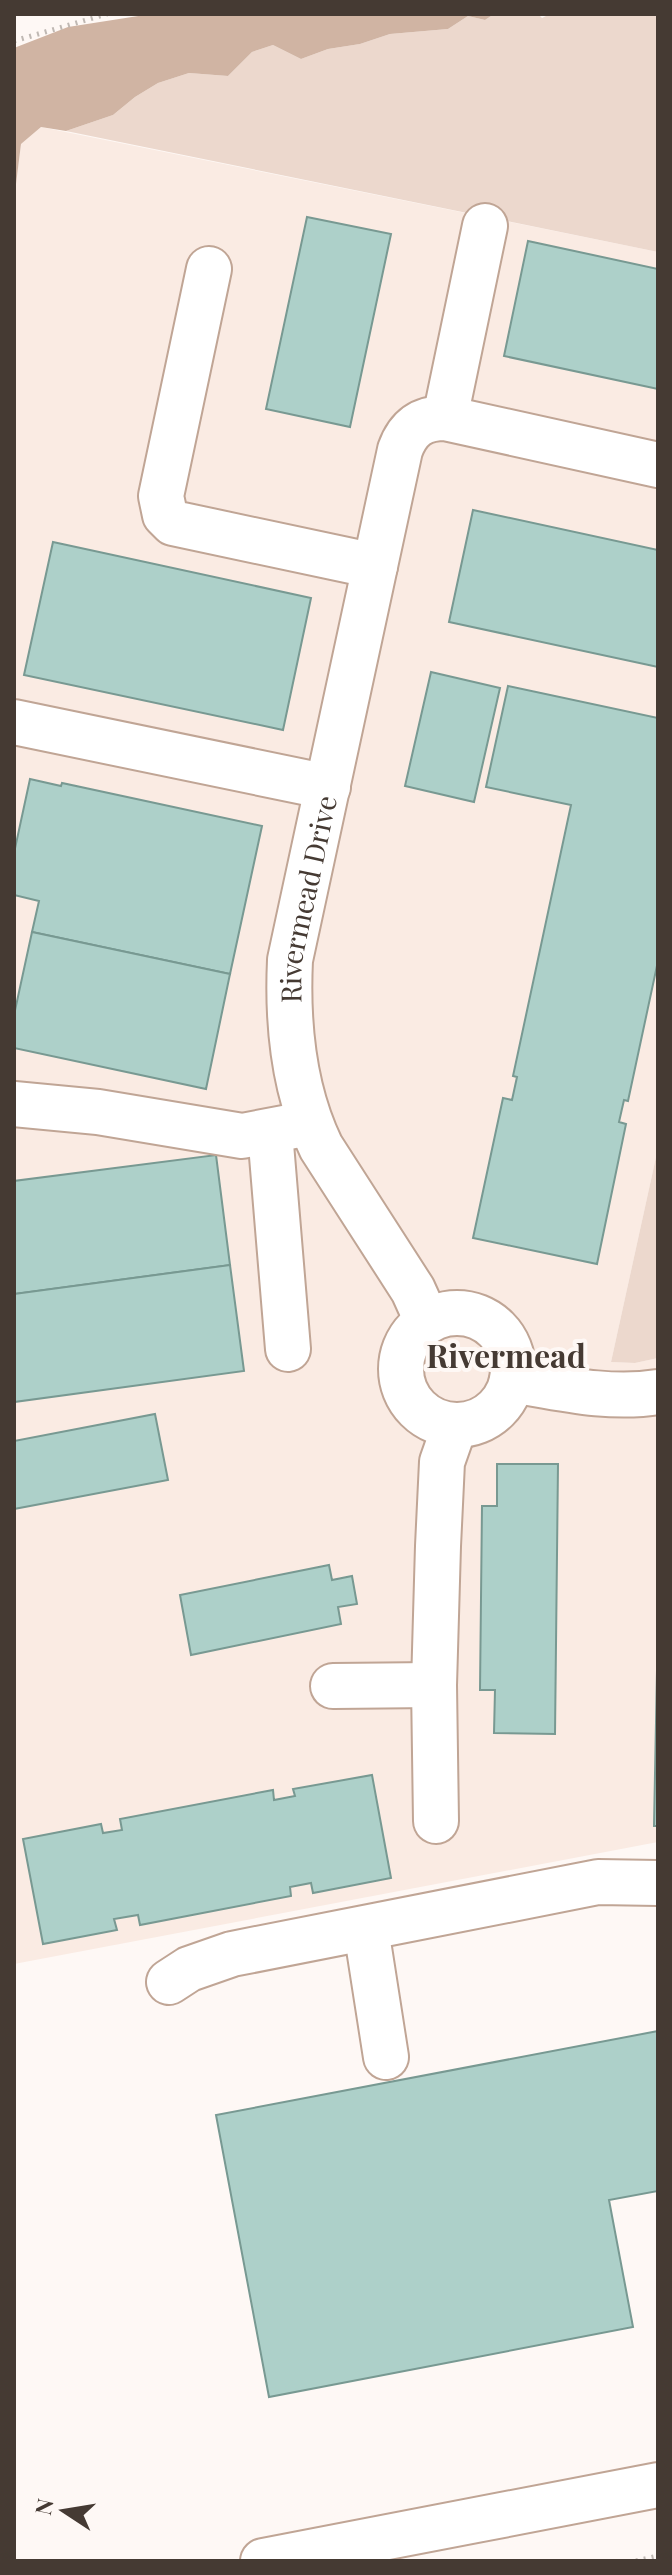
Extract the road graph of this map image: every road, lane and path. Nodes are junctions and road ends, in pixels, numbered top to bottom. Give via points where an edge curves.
1 (107, 14) edge
2 (14, 41) edge
3 (485, 226) dead end
4 (209, 269) dead end
5 (445, 418) junction
6 (658, 465) edge
7 (375, 566) junction
8 (14, 722) edge
9 (328, 787) junction
10 (14, 1104) edge
11 (290, 1128) junction
12 (427, 1321) junction
13 (288, 1349) dead end
14 (512, 1380) junction
15 (658, 1392) edge
16 (455, 1425) junction
17 (434, 1685) junction
18 (333, 1686) dead end
19 (436, 1821) dead end
20 (658, 1883) edge
21 (366, 1929) junction
22 (169, 1982) dead end
23 (386, 2057) dead end
24 (658, 2485) edge
25 (658, 2556) edge
26 (263, 2561) edge
27 (636, 2561) edge

1 - 2 path
3 - 5 street
4 - 7 street via 161,496 165,515 173,523
5 - 6 street
5 - 7 street, Rivermead Drive via 429,418 405,436
7 - 9 street, Rivermead Drive
8 - 9 street
9 - 11 street, Rivermead Drive via 290,960 288,1008 297,1076
10 - 11 street via 242,1136
11 - 12 street, Rivermead Drive via 321,1147 413,1290
11 - 13 street
12 - 14 street via 456,1312 493,1326 511,1353
12 - 16 street via 405,1347 403,1387 421,1412
14 - 15 street via 596,1393
14 - 16 street via 496,1409 480,1421
16 - 17 street via 442,1462
17 - 18 street
17 - 19 street
20 - 21 street via 598,1882
21 - 22 street via 232,1954
21 - 23 street
24 - 26 street
25 - 27 path

